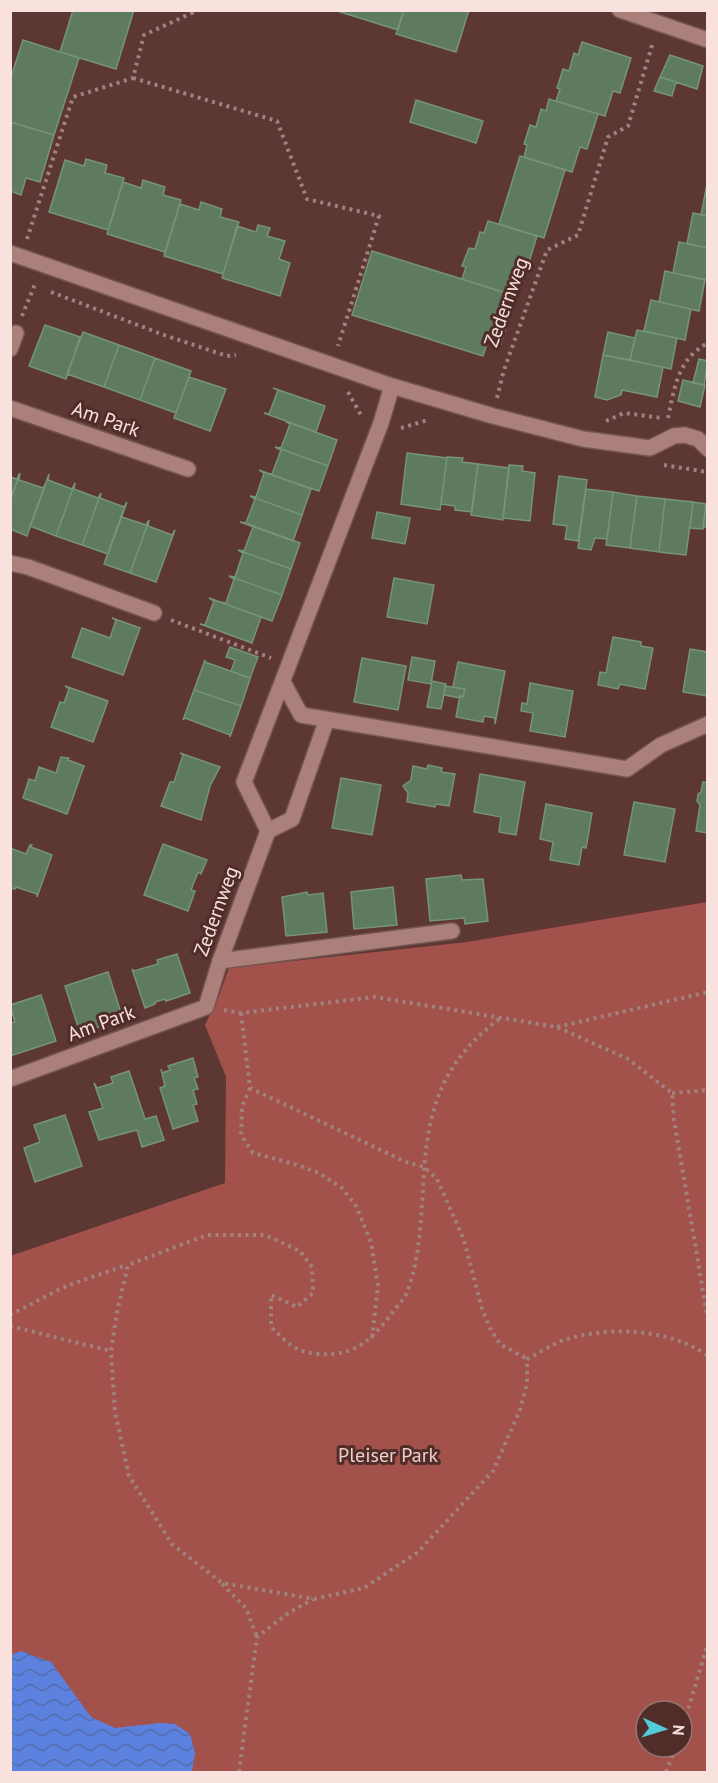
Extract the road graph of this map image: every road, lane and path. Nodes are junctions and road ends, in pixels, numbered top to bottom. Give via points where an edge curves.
1 (193, 10) edge
2 (620, 10) edge
3 (657, 24) junction
4 (708, 40) edge
5 (133, 78) junction
6 (19, 234) dead end
7 (27, 237) junction
8 (38, 241) dead end
9 (16, 255) edge
10 (45, 264) junction
11 (16, 333) joint
12 (708, 343) edge
13 (338, 345) junction
14 (349, 348) dead end
15 (10, 349) edge
16 (332, 365) junction
17 (392, 386) junction
18 (488, 392) dead end
19 (498, 395) junction
20 (509, 398) dead end
21 (10, 408) edge
22 (493, 417) junction
23 (595, 418) dead end
24 (668, 419) junction
25 (678, 420) dead end
26 (660, 444) junction
27 (708, 449) edge
28 (188, 469) dead end
29 (10, 563) edge
30 (154, 613) joint
31 (290, 665) junction
32 (283, 682) junction
33 (327, 719) junction
34 (708, 724) edge
35 (268, 831) junction
36 (452, 932) dead end
37 (220, 961) junction
38 (708, 992) edge
39 (206, 1007) junction
40 (241, 1013) junction
41 (499, 1019) junction
42 (557, 1027) junction
43 (10, 1079) edge
44 (250, 1088) junction
45 (708, 1090) edge
46 (672, 1092) junction
47 (424, 1167) junction
48 (128, 1265) junction
49 (10, 1315) edge
50 (708, 1321) edge
51 (10, 1326) edge
52 (372, 1339) junction
53 (111, 1351) junction
54 (708, 1356) edge
55 (527, 1359) junction
56 (222, 1583) junction
57 (314, 1599) junction
58 (257, 1636) junction
59 (708, 1643) edge
60 (707, 1649) edge
61 (692, 1699) edge
62 (239, 1773) edge

1 - 5 path via 144,35
2 - 3 street
3 - 4 street
3 - 19 path, Zedernweg via 628,126 608,137 578,235 547,250
5 - 7 path via 73,97
5 - 13 path via 277,122 307,198 379,216
6 - 7 path
7 - 8 path
7 - 9 path
9 - 10 street
10 - 11 path
10 - 16 street
11 - 15 street
12 - 24 path via 700,346 678,372
13 - 14 path
13 - 16 path
16 - 17 street
17 - 22 street
17 - 31 street
18 - 19 path
19 - 20 path
19 - 22 path, Zedernweg
21 - 28 street, Am Park
22 - 26 street via 582,439 650,448
23 - 24 path via 606,421 624,413
24 - 25 path
24 - 26 path
26 - 27 street via 685,435 698,439
29 - 30 street
30 - 31 path
31 - 32 street
32 - 33 street via 301,715
32 - 35 street via 244,782
33 - 34 street via 627,769 661,745
33 - 35 street via 292,819
35 - 37 street, Zedernweg
36 - 37 street
37 - 39 street, Zedernweg
38 - 42 path
39 - 40 path
39 - 43 street, Am Park
40 - 41 path via 375,997
40 - 44 path
41 - 42 path
41 - 47 path via 476,1037 452,1067 429,1126
42 - 46 path via 628,1059
44 - 47 path
44 - 52 path via 242,1107 241,1135 253,1153 319,1173 342,1188 357,1206 372,1242 378,1286
45 - 46 path
46 - 50 path
47 - 52 path via 421,1233 408,1292
47 - 55 path via 437,1179 464,1240 490,1328 500,1344
48 - 49 path via 66,1286
48 - 52 path via 207,1235 265,1235 300,1251 312,1267 313,1293 297,1307 271,1295 272,1328 296,1349 326,1355 351,1352
48 - 53 path
51 - 53 path
53 - 56 path via 115,1412 129,1476 172,1544
54 - 55 path via 668,1339 609,1331 562,1341
55 - 57 path via 527,1384 520,1410 493,1471 418,1552 364,1588
56 - 57 path
56 - 58 path via 246,1608
57 - 58 path
58 - 62 path
59 - 60 path
60 - 61 path

